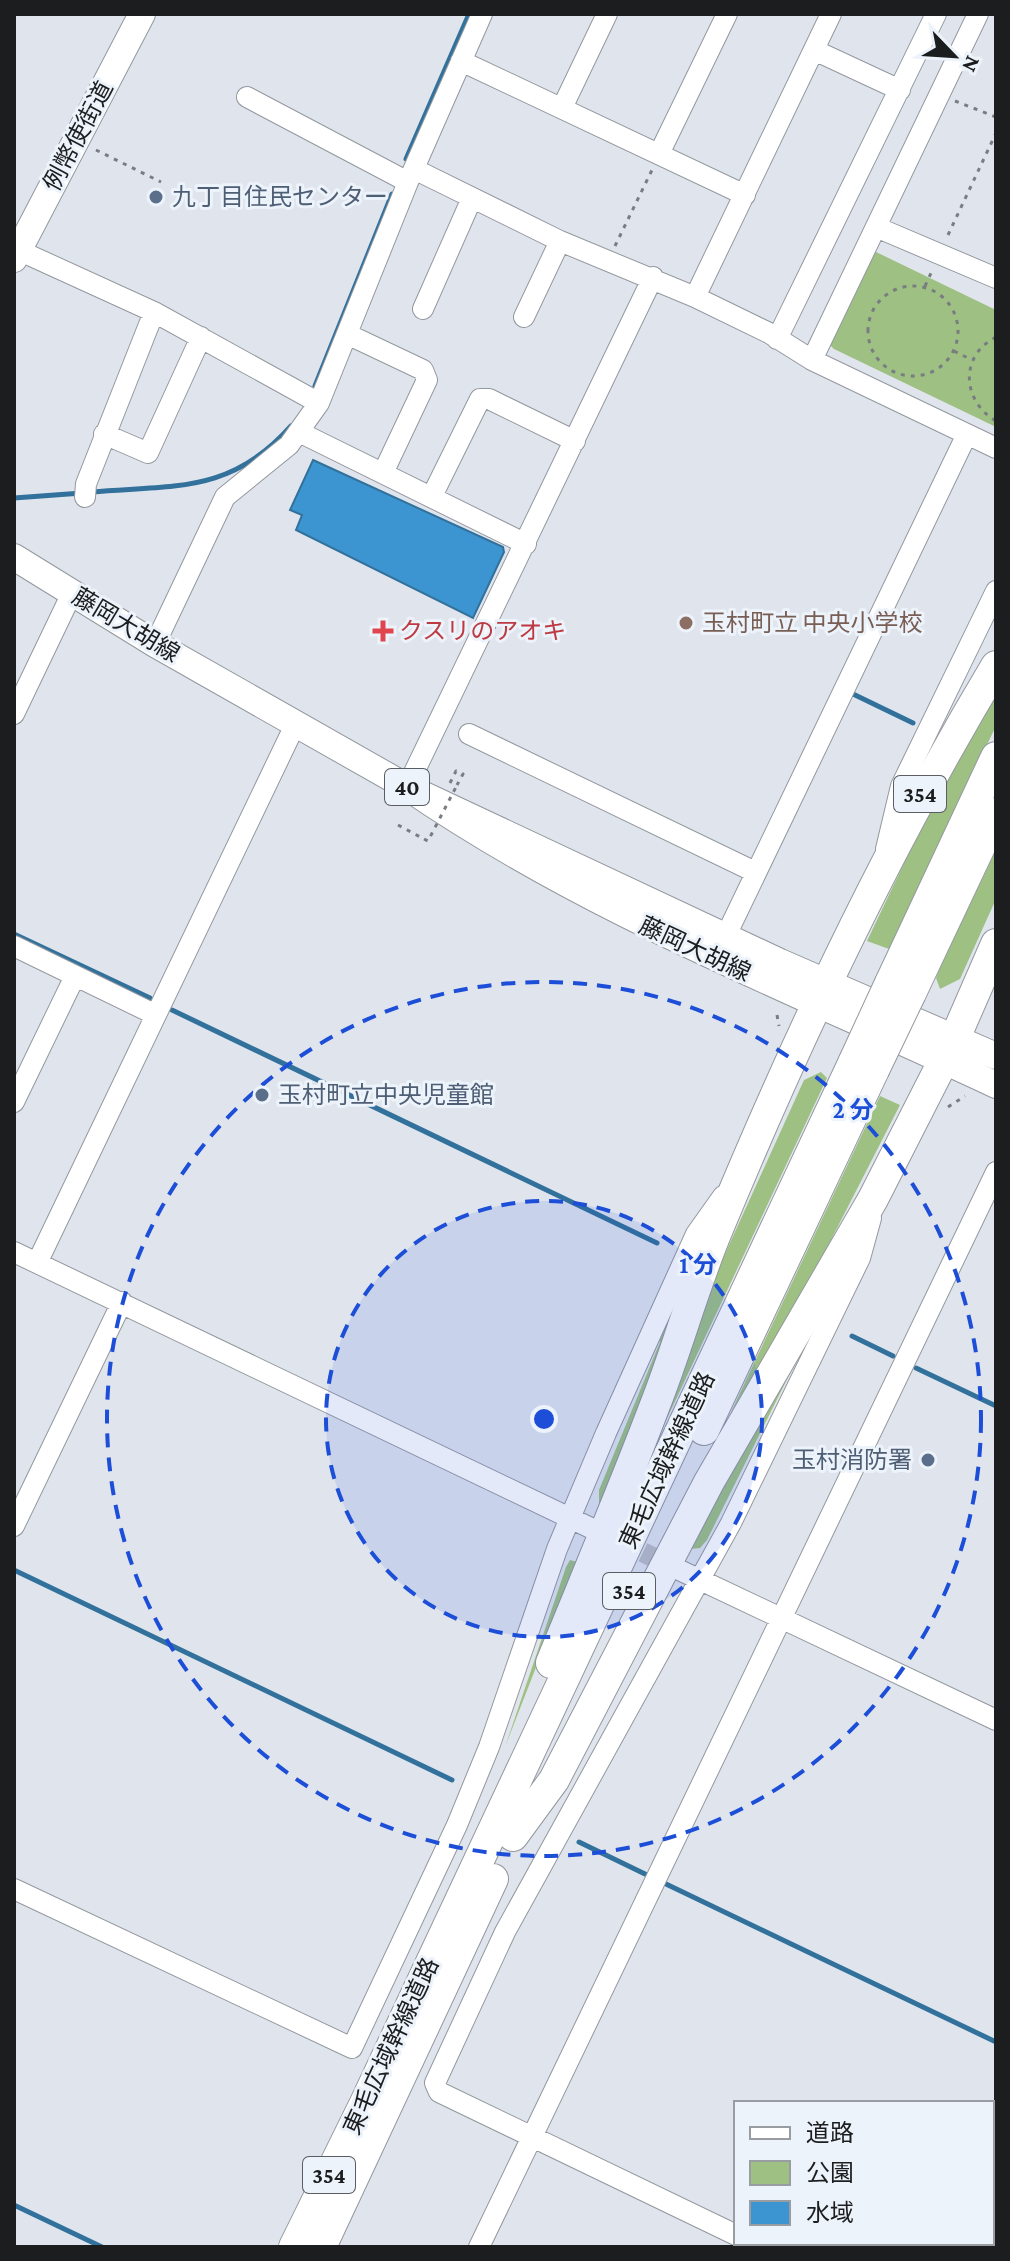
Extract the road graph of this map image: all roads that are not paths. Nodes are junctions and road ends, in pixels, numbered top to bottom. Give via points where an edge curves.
1 (142, 14) edge
2 (482, 14) edge
3 (607, 14) edge
4 (727, 14) edge
5 (831, 14) edge
6 (936, 14) edge
7 (978, 14) edge
8 (814, 50) junction
9 (461, 61) junction
10 (900, 90) junction
11 (247, 97) dead end
12 (562, 108) junction
13 (657, 158) junction
14 (411, 176) junction
15 (745, 195) junction
16 (472, 198) junction
17 (876, 227) junction
18 (560, 241) junction
19 (16, 255) edge
20 (653, 277) junction
21 (996, 278) edge
22 (695, 297) junction
23 (423, 309) dead end
24 (154, 312) junction
25 (524, 317) dead end
26 (347, 334) junction
27 (201, 337) junction
28 (777, 339) junction
29 (812, 360) junction
30 (319, 403) junction
31 (301, 433) junction
32 (104, 434) junction
33 (967, 434) junction
34 (575, 441) junction
35 (996, 448) edge
36 (383, 473) junction
37 (86, 491) dead end
38 (432, 496) junction
39 (526, 544) junction
40 (14, 557) edge
41 (996, 591) edge
42 (72, 593) junction
43 (155, 644) junction
44 (996, 666) edge
45 (14, 714) edge
46 (295, 725) junction
47 (469, 734) dead end
48 (996, 757) edge
49 (407, 787) junction
50 (996, 813) edge
51 (885, 861) junction
52 (755, 872) junction
53 (996, 944) edge
54 (14, 946) edge
55 (719, 949) junction
56 (75, 976) junction
57 (830, 987) junction
58 (901, 988) junction
59 (156, 1015) junction
60 (941, 1055) junction
61 (996, 1056) edge
62 (996, 1065) edge
63 (864, 1066) junction
64 (996, 1085) edge
65 (14, 1102) edge
66 (996, 1172) edge
67 (742, 1175) junction
68 (873, 1199) junction
69 (14, 1252) edge
70 (38, 1261) junction
71 (122, 1302) junction
72 (571, 1519) junction
73 (14, 1526) edge
74 (597, 1531) tunnel mouth
75 (673, 1567) tunnel mouth
76 (700, 1580) junction
77 (781, 1619) junction
78 (996, 1720) edge
79 (514, 1787) junction
80 (513, 1836) junction
81 (14, 1889) edge
82 (532, 2137) junction
83 (734, 2234) edge
84 (294, 2247) edge
85 (321, 2247) edge
86 (479, 2247) edge

1 - 19 main road, 例幣使街道
2 - 9 street
3 - 12 street
4 - 13 street
5 - 8 street
6 - 10 street
7 - 17 street
8 - 10 street
8 - 15 street
9 - 12 street
9 - 14 street
10 - 28 street
11 - 14 street
12 - 13 street
13 - 15 street
14 - 16 street
14 - 26 street
15 - 22 street
16 - 18 street
16 - 23 street
17 - 21 street
17 - 29 street
18 - 20 street
18 - 25 street
19 - 24 street
20 - 22 street
20 - 34 street
22 - 28 street
24 - 27 street
24 - 32 street
26 - 30 street
26 - 36 street via 423,370 427,380
27 - 30 street
27 - 32 street via 148,453
28 - 29 street
29 - 33 street
30 - 31 street
31 - 36 street
31 - 43 street via 225,497
32 - 37 street
33 - 35 street
33 - 52 street
34 - 38 street via 480,399
34 - 39 street
36 - 38 street
38 - 39 street
39 - 49 street
40 - 42 main road, 藤岡大胡線 / 40
41 - 51 street via 901,786
42 - 43 main road, 藤岡大胡線 / 40
42 - 45 street
43 - 46 main road, 藤岡大胡線 / 40
44 - 51 highway, 354
46 - 49 main road, 藤岡大胡線 / 40
46 - 59 street
47 - 52 street
48 - 58 highway, 東毛広域幹線道路 / 354
49 - 55 main road, 藤岡大胡線 / 40 via 530,845
49 - 55 main road, 藤岡大胡線 / 40 via 569,885
50 - 58 highway, 東毛広域幹線道路 / 354
51 - 57 highway, 354
52 - 55 street
53 - 60 highway, 354
54 - 56 street
55 - 57 main road, 藤岡大胡線 / 40
56 - 59 street
56 - 65 street
57 - 60 main road, 藤岡大胡線 / 40
57 - 60 main road, 藤岡大胡線 / 40
57 - 67 highway, 354
58 - 63 highway, 東毛広域幹線道路 / 354, bridge
59 - 70 street
60 - 61 main road, 藤岡大胡線 / 40
60 - 62 main road
60 - 64 main road, 藤岡大胡線 / 40
60 - 68 highway, 354
63 - 79 highway, 東毛広域幹線道路 / 354
63 - 80 highway, 東毛広域幹線道路 / 354
66 - 77 street
67 - 72 street via 696,1234
67 - 79 highway, 354 via 523,1732
68 - 76 street via 860,1258
68 - 80 highway, 354 via 709,1482 554,1780
69 - 70 street
70 - 71 street
71 - 72 street
71 - 73 street
72 - 74 street
72 - 81 street via 457,1825 352,2048
75 - 76 street
76 - 77 street
76 - 82 street via 505,1932 435,2083 439,2092
77 - 78 street
77 - 82 street
79 - 84 highway, 東毛広域幹線道路 / 354
80 - 85 highway, 東毛広域幹線道路 / 354
82 - 83 street
82 - 86 street

